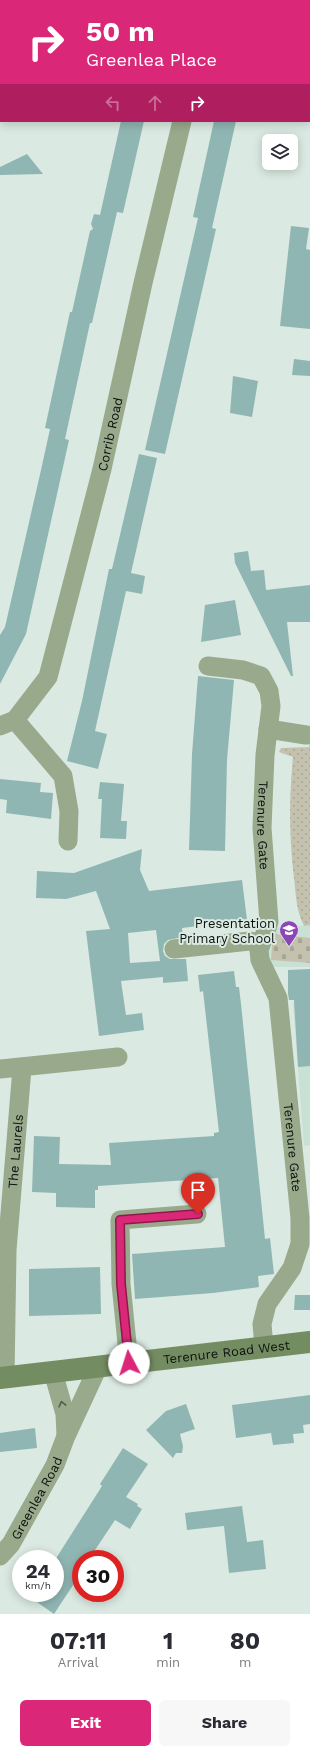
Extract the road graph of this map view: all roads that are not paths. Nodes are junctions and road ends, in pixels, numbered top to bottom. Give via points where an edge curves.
1 (182, 122) edge
2 (208, 666) dead end
3 (8, 723) edge
4 (268, 729) junction
5 (306, 735) dead end
6 (68, 841) dead end
7 (261, 943) junction
8 (174, 948) dead end
9 (118, 1057) dead end
10 (22, 1068) junction
11 (0, 1069) edge
12 (198, 1214) dead end
13 (310, 1342) edge
14 (264, 1347) junction
15 (129, 1363) junction
16 (98, 1367) junction
17 (53, 1372) junction
18 (3, 1378) edge
19 (66, 1436) junction
20 (0, 1556) edge

1 - 3 street, Corrib Road via 102,469 48,677
2 - 4 street, Terenure Gate via 243,670 261,676 269,691 271,706
3 - 6 street via 63,776 68,811
4 - 5 street
4 - 7 street, Terenure Gate via 262,828 268,922
7 - 8 street via 250,941
7 - 14 street, Terenure Gate via 260,960 278,998 300,1218 300,1244 292,1268 267,1304 262,1324
9 - 10 street
10 - 11 street
10 - 18 street, The Laurels via 8,1250
12 - 15 street via 120,1220 121,1284
13 - 14 main road, Terenure Road West
14 - 15 main road, Terenure Road West
15 - 16 main road, Terenure Road West
16 - 17 main road, Terenure Road West
16 - 19 street, Greenlea Road
17 - 18 main road, Terenure Road West
19 -> 17 street, Greenlea Road via 65,1414
19 - 20 street, Greenlea Road via 55,1465 11,1544

